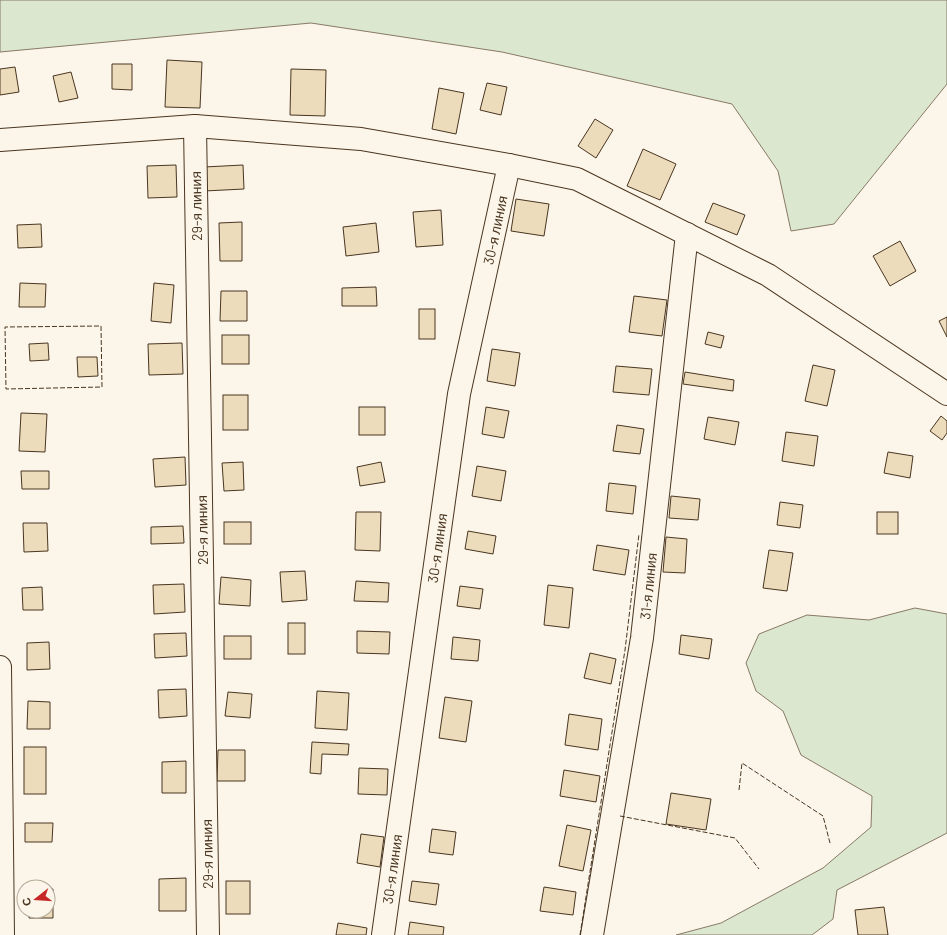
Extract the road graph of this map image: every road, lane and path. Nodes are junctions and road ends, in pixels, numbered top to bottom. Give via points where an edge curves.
1 (195, 126) junction
2 (0, 140) edge
3 (509, 165) junction
4 (686, 234) junction
5 (947, 394) edge
6 (0, 667) edge
7 (3, 935) edge
8 (208, 935) edge
9 (383, 935) edge
10 (592, 935) edge

1 - 2 street
1 - 3 street via 361,139
1 - 8 street, 29-я линия
3 - 4 street via 577,179
3 - 9 street, 30-я линия via 459,394
4 - 5 street via 768,275
4 - 10 street, 31-я линия via 642,638
6 - 7 street

